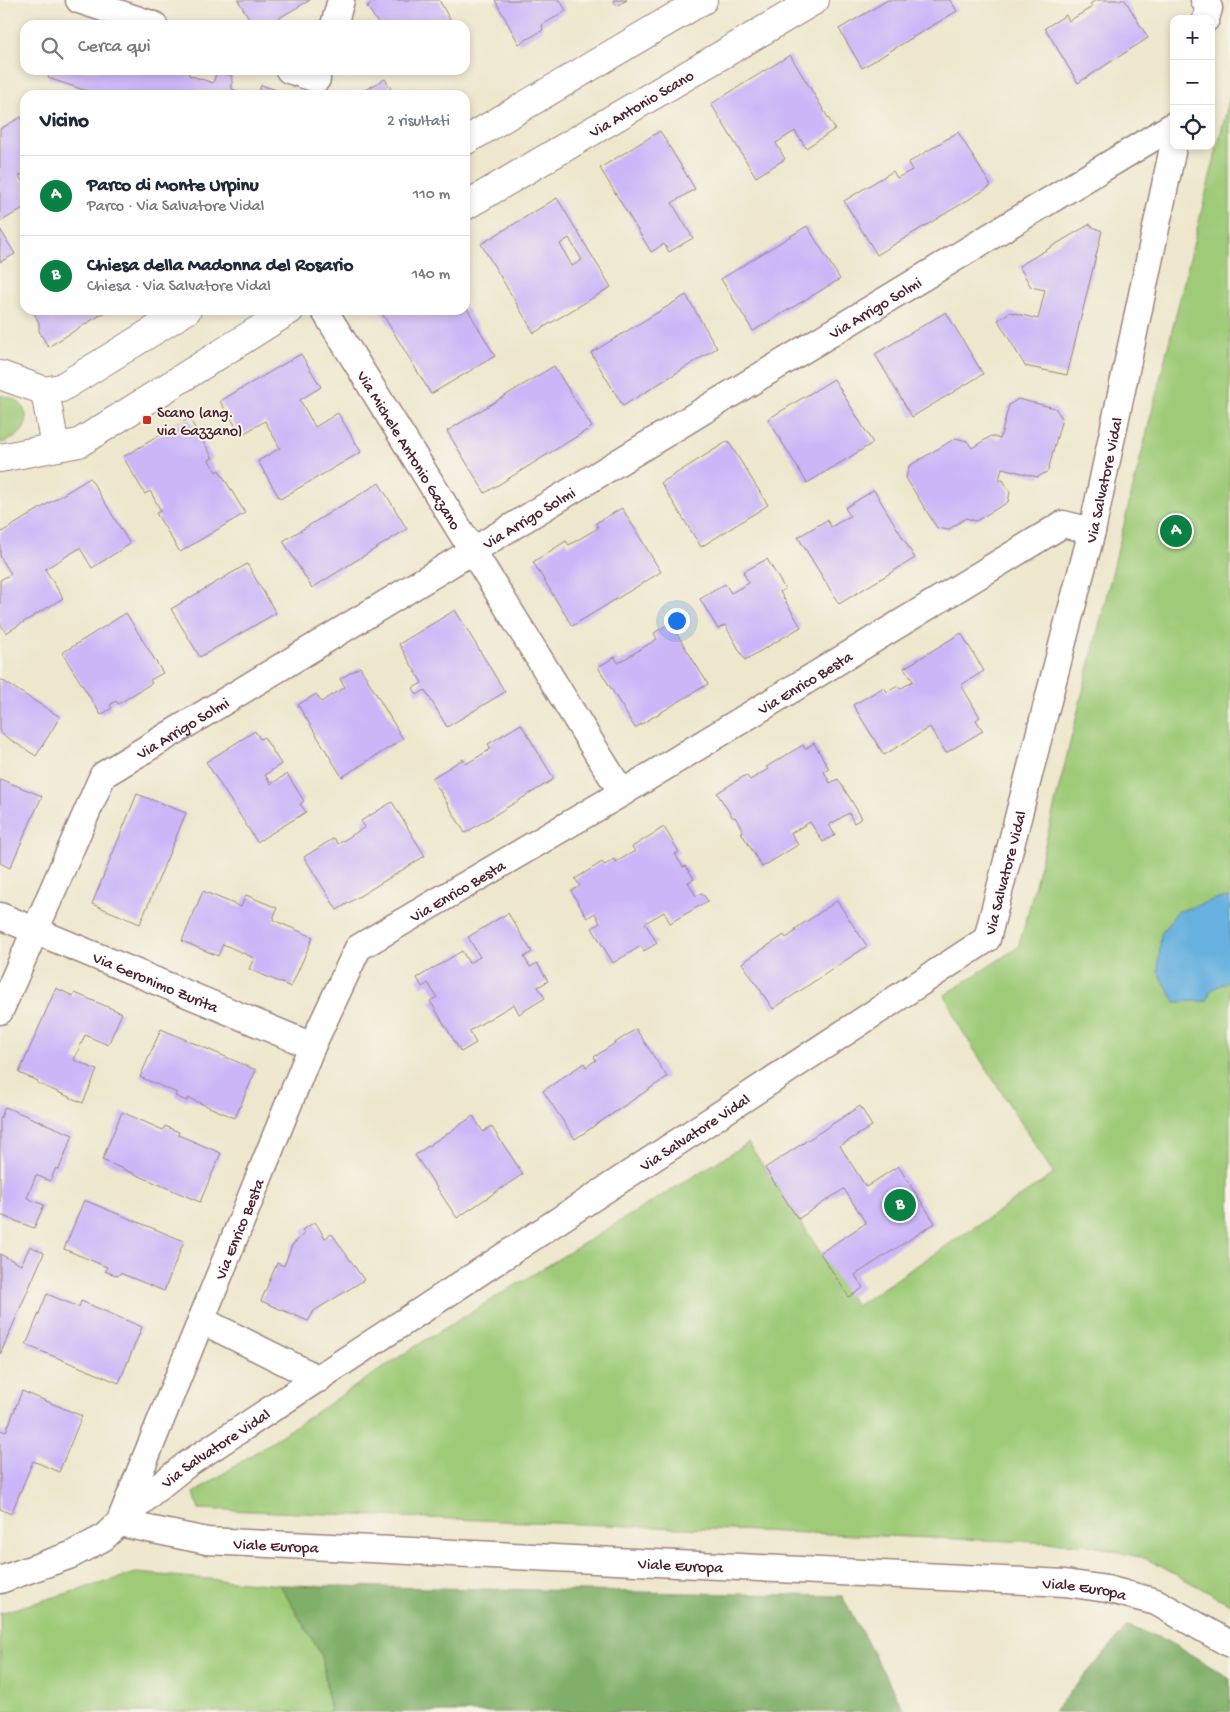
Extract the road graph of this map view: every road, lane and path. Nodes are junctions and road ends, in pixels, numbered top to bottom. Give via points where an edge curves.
1 (79, 0) edge
2 (342, 0) edge
3 (703, 0) edge
4 (815, 0) edge
5 (1204, 0) edge
6 (1207, 15) edge
7 (139, 20) edge
8 (336, 20) edge
9 (302, 75) edge
10 (317, 81) edge
11 (1170, 128) edge
12 (470, 138) edge
13 (1172, 150) edge
14 (470, 203) edge
15 (179, 315) edge
16 (282, 315) edge
17 (327, 315) edge
18 (0, 375) edge
19 (45, 391) junction
20 (55, 447) junction
21 (0, 458) edge
22 (1092, 532) junction
23 (472, 551) junction
24 (622, 793) junction
25 (0, 916) edge
26 (35, 931) junction
27 (0, 1011) edge
28 (312, 1046) junction
29 (201, 1320) junction
30 (319, 1379) junction
31 (119, 1523) junction
32 (0, 1580) edge
33 (1230, 1644) edge

1 - 7 street
2 - 8 street
3 - 12 street
4 - 14 street, Via Antonio Scano
5 - 6 street via 1209,8
9 - 10 street
11 - 23 street, Via Arrigo Solmi
13 - 22 street, Via Salvatore Vidal
15 - 19 street via 60,388
16 - 20 street via 79,443
17 - 23 street, Via Michele Antonio Gazano
18 - 19 street
19 - 20 street
20 - 21 street
22 - 24 street, Via Enrico Besta via 1063,524
22 - 30 street, Via Salvatore Vidal via 987,940
23 - 24 street, Via Michele Antonio Gazano
23 - 26 street, Via Arrigo Solmi via 103,775
24 - 28 street, Via Enrico Besta via 358,948
25 - 26 street, Via Geronimo Zurita
26 - 27 street, Via Arrigo Solmi
26 - 28 street, Via Geronimo Zurita
28 - 29 street, Via Enrico Besta
29 - 30 street
29 - 31 street, Via Enrico Besta
30 - 31 street, Via Salvatore Vidal via 186,1466
31 - 32 street, Via Salvatore Vidal via 103,1538 71,1555
31 - 33 street, Viale Europa via 207,1541 1065,1583 1107,1589 1156,1602

